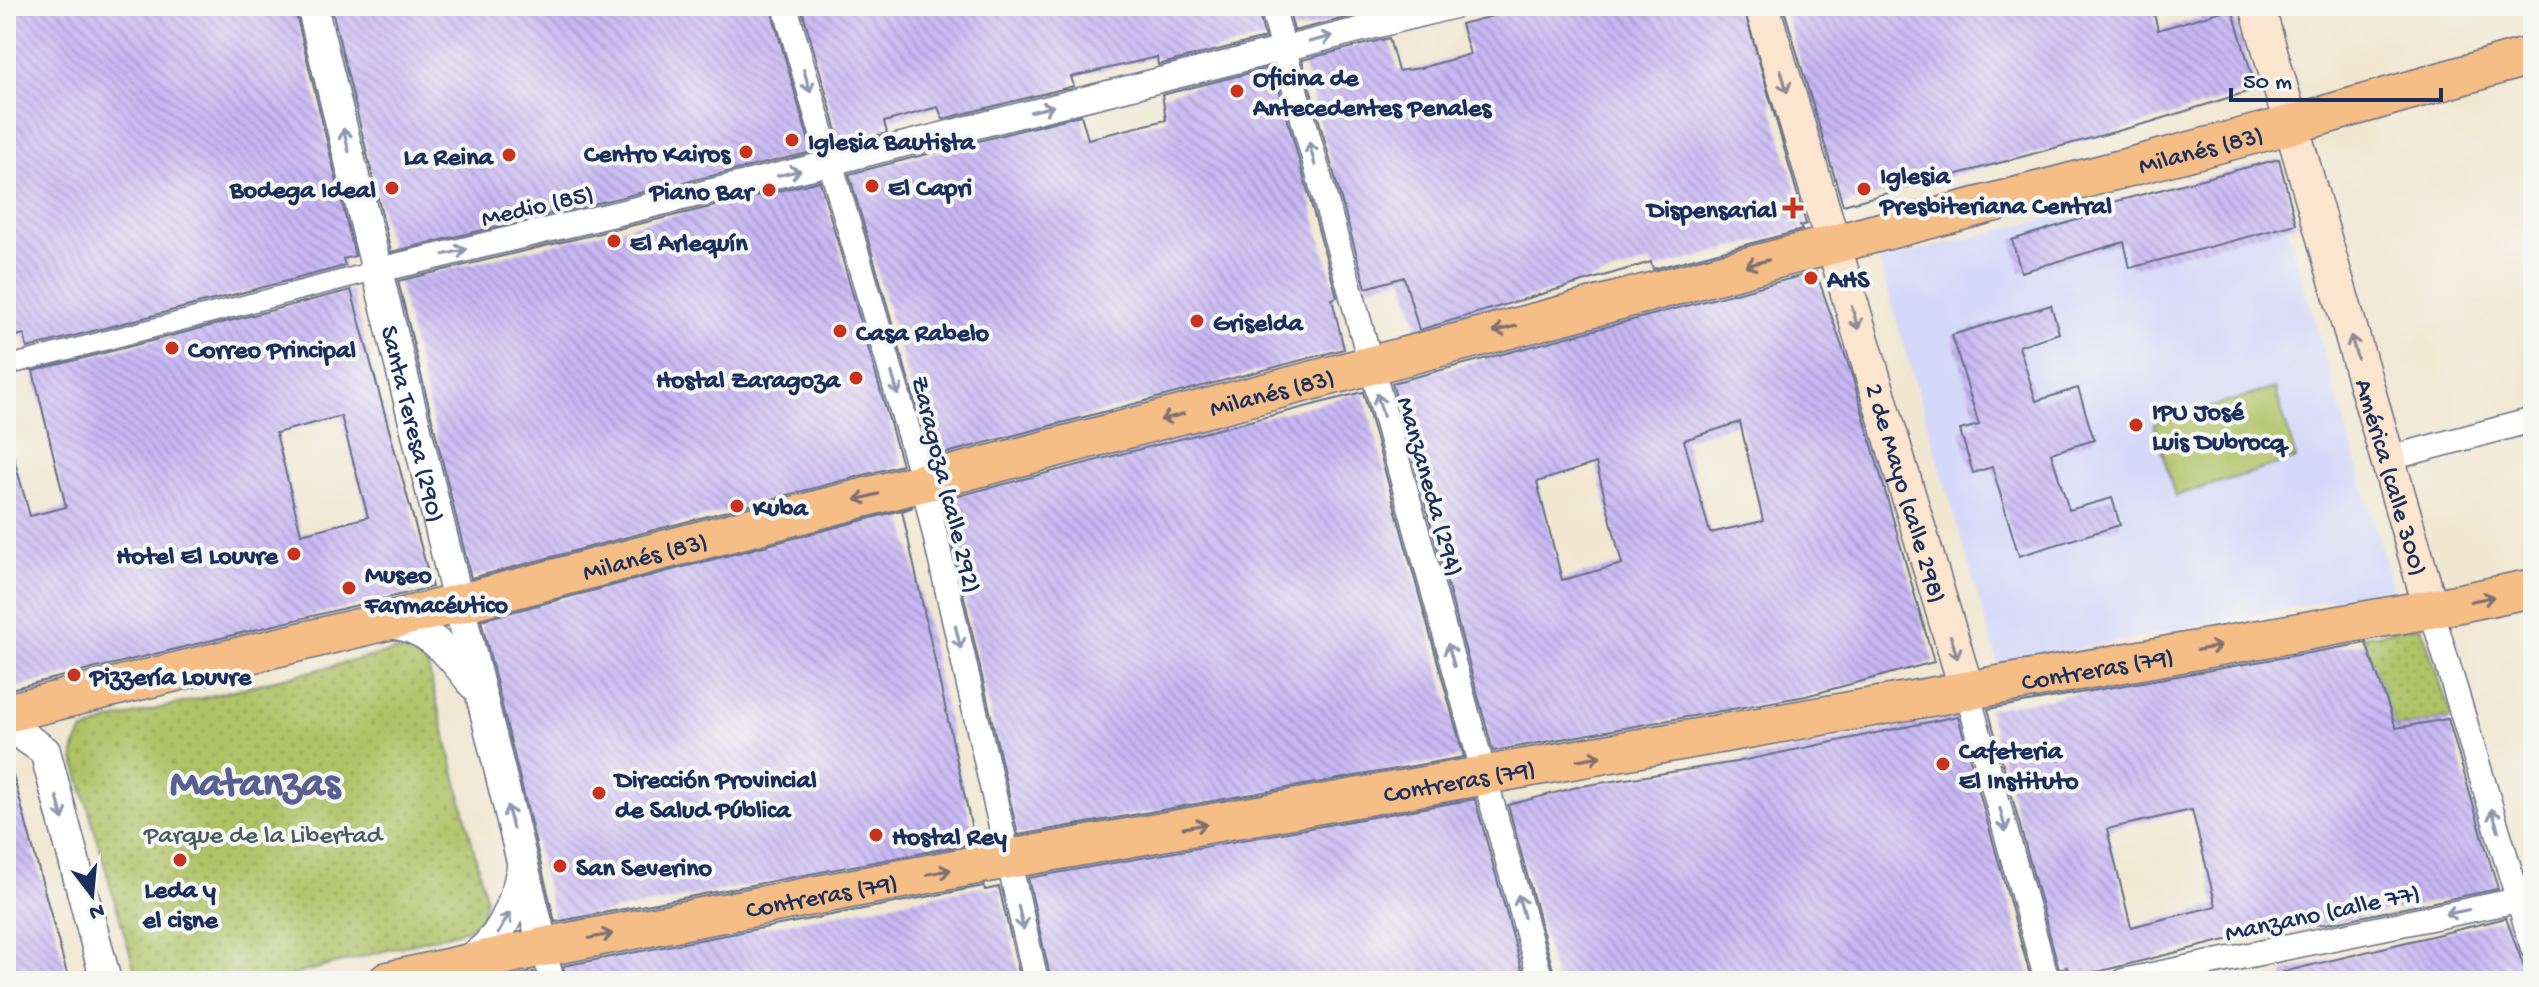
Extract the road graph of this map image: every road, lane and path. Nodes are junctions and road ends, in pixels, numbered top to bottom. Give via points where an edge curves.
1 (312, 6) edge
2 (785, 6) edge
3 (1272, 6) edge
4 (1454, 6) edge
5 (1762, 6) edge
6 (2257, 6) edge
7 (1284, 48) junction
8 (2533, 55) edge
9 (2290, 125) junction
10 (830, 163) junction
11 (1832, 243) junction
12 (379, 270) junction
13 (1368, 365) junction
14 (6, 366) edge
15 (2533, 420) edge
16 (2386, 459) junction
17 (923, 482) junction
18 (2533, 588) edge
19 (457, 604) junction
20 (2431, 609) junction
21 (374, 623) junction
22 (1967, 691) junction
23 (479, 692) junction
24 (86, 695) junction
25 (6, 713) edge
26 (6, 724) edge
27 (45, 751) junction
28 (1485, 776) junction
29 (1008, 859) junction
30 (523, 867) junction
31 (2526, 898) edge
32 (2533, 948) edge
33 (462, 964) junction
34 (547, 964) edge
35 (108, 978) edge
36 (388, 981) edge
37 (1036, 981) edge
38 (1541, 981) edge
39 (2047, 981) edge
40 (2123, 981) edge

12 -> 1 street, Santa Teresa (290)
2 -> 10 street, Zaragoza (calle 292)
3 - 7 street, Manzaneda (294)
7 -> 4 street, Medio (85)
5 -> 11 main road, 2 de Mayo (calle 298)
6 - 9 main road, América (calle 300)
10 -> 7 street, Medio (85)
13 -> 7 street, Manzaneda (294)
8 - 9 main road, Milanés (83)
9 - 11 main road, Milanés (83)
16 -> 9 main road, América (calle 300)
12 -> 10 street, Medio (85)
10 -> 17 street, Zaragoza (calle 292)
11 -> 13 main road, Milanés (83)
11 -> 22 main road, 2 de Mayo (calle 298)
12 - 14 street, Medio (85)
12 - 19 street, Santa Teresa (290)
13 -> 17 main road, Milanés (83)
28 -> 13 street, Manzaneda (294)
15 - 16 street
16 - 20 main road, América (calle 300)
17 -> 19 main road, Milanés (83)
17 -> 29 street, Zaragoza (calle 292)
20 -> 18 main road, Contreras (79)
19 - 21 main road, Milanés (83)
19 - 23 street, Santa Teresa (290)
22 -> 20 main road, Contreras (79)
31 -> 20 street, América (calle 300)
21 - 23 street via 427,635
21 - 24 main road, Milanés (83)
28 -> 22 main road, Contreras (79)
22 -> 39 street, 2 de Mayo (calle 298)
30 -> 23 street, Santa Teresa (290)
24 - 25 main road, Milanés (83)
24 - 27 street via 60,715
26 - 27 street
27 -> 35 street
29 -> 28 main road, Contreras (79)
38 -> 28 street, Manzaneda (294)
34 -> 29 main road, Contreras (79)
29 -> 37 street, Zaragoza (calle 292)
33 -> 30 street via 488,947 499,932
30 - 34 street, Santa Teresa (290)
31 - 32 street, América (calle 300)
31 -> 40 street, Manzano (calle 77)
33 - 34 main road, Contreras (79)
33 - 36 main road, Contreras (79)

